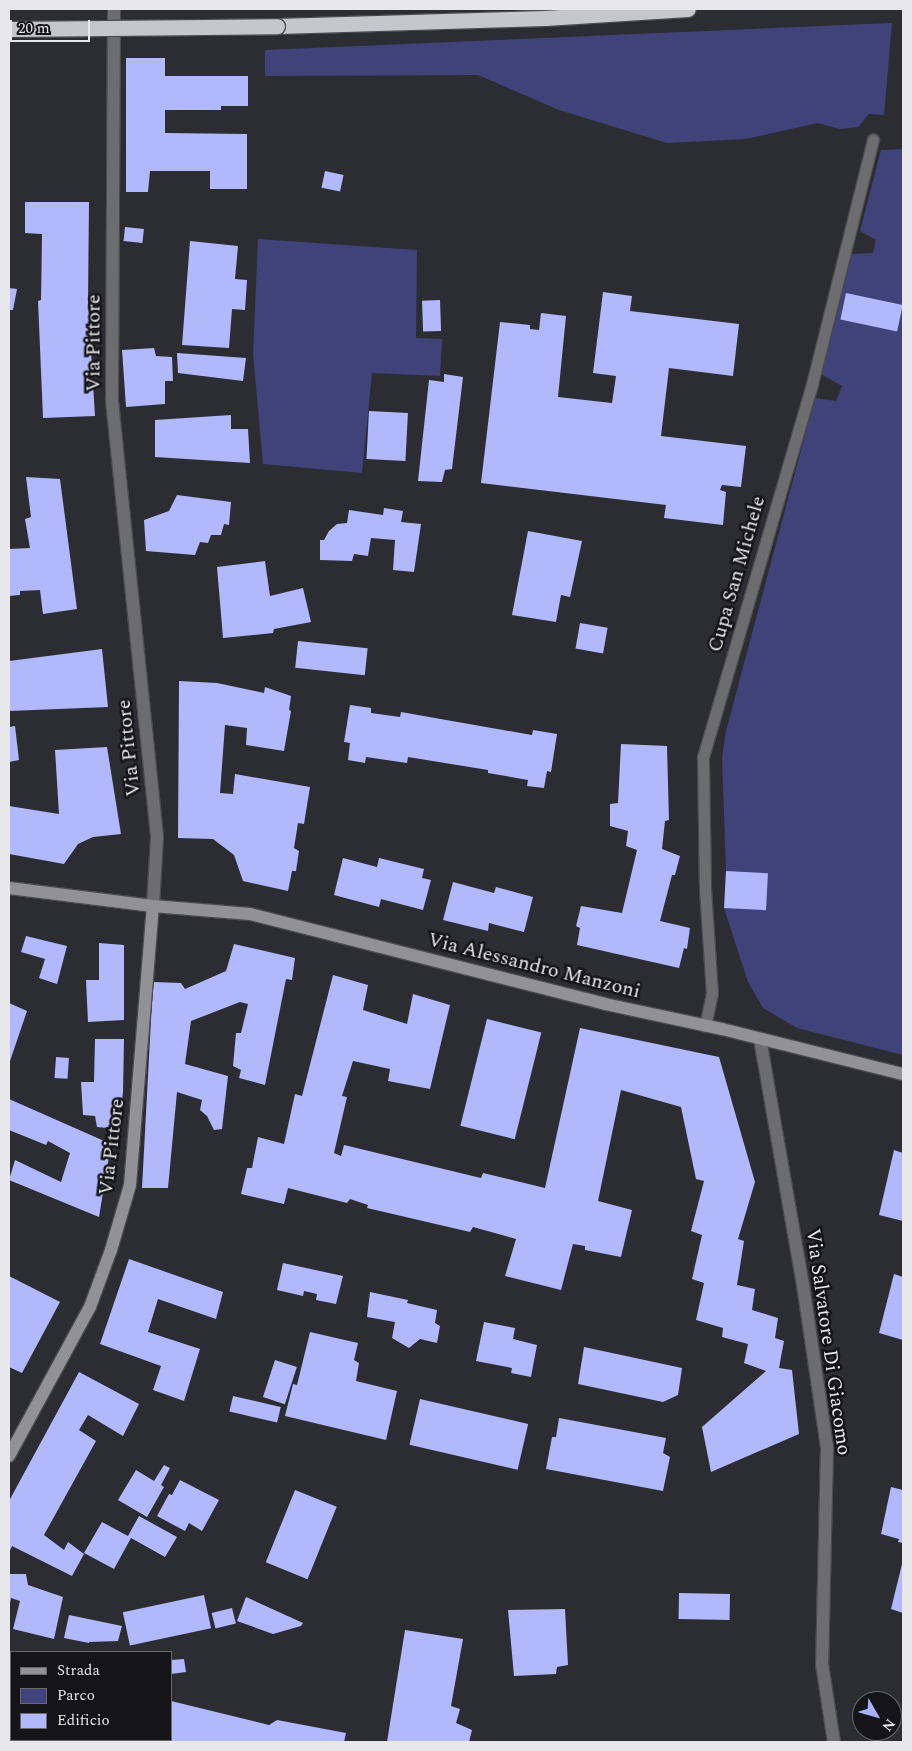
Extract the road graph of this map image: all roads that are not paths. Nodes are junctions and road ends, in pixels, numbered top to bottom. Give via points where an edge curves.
1 (114, 9) edge
2 (688, 9) edge
3 (9, 29) edge
4 (874, 140) dead end
5 (9, 888) edge
6 (153, 906) junction
7 (705, 1026) junction
8 (760, 1038) junction
9 (903, 1074) edge
10 (9, 1456) edge
11 (834, 1742) edge

1 - 6 street, Via Pittore via 112,401 157,838
2 - 3 highway, bridge via 545,18 277,26
4 - 7 lane, Cupa San Michele via 812,384 703,757 705,888 712,994
5 - 6 street, Via Alessandro Manzoni
6 - 7 street, Via Alessandro Manzoni via 250,914 605,1004
6 - 10 street, Via Pittore via 130,1185 90,1307
7 - 8 street, Via Alessandro Manzoni
8 - 9 street, Via Alessandro Manzoni
8 - 11 street, Via Salvatore Di Giacomo via 803,1285 827,1448 822,1664

